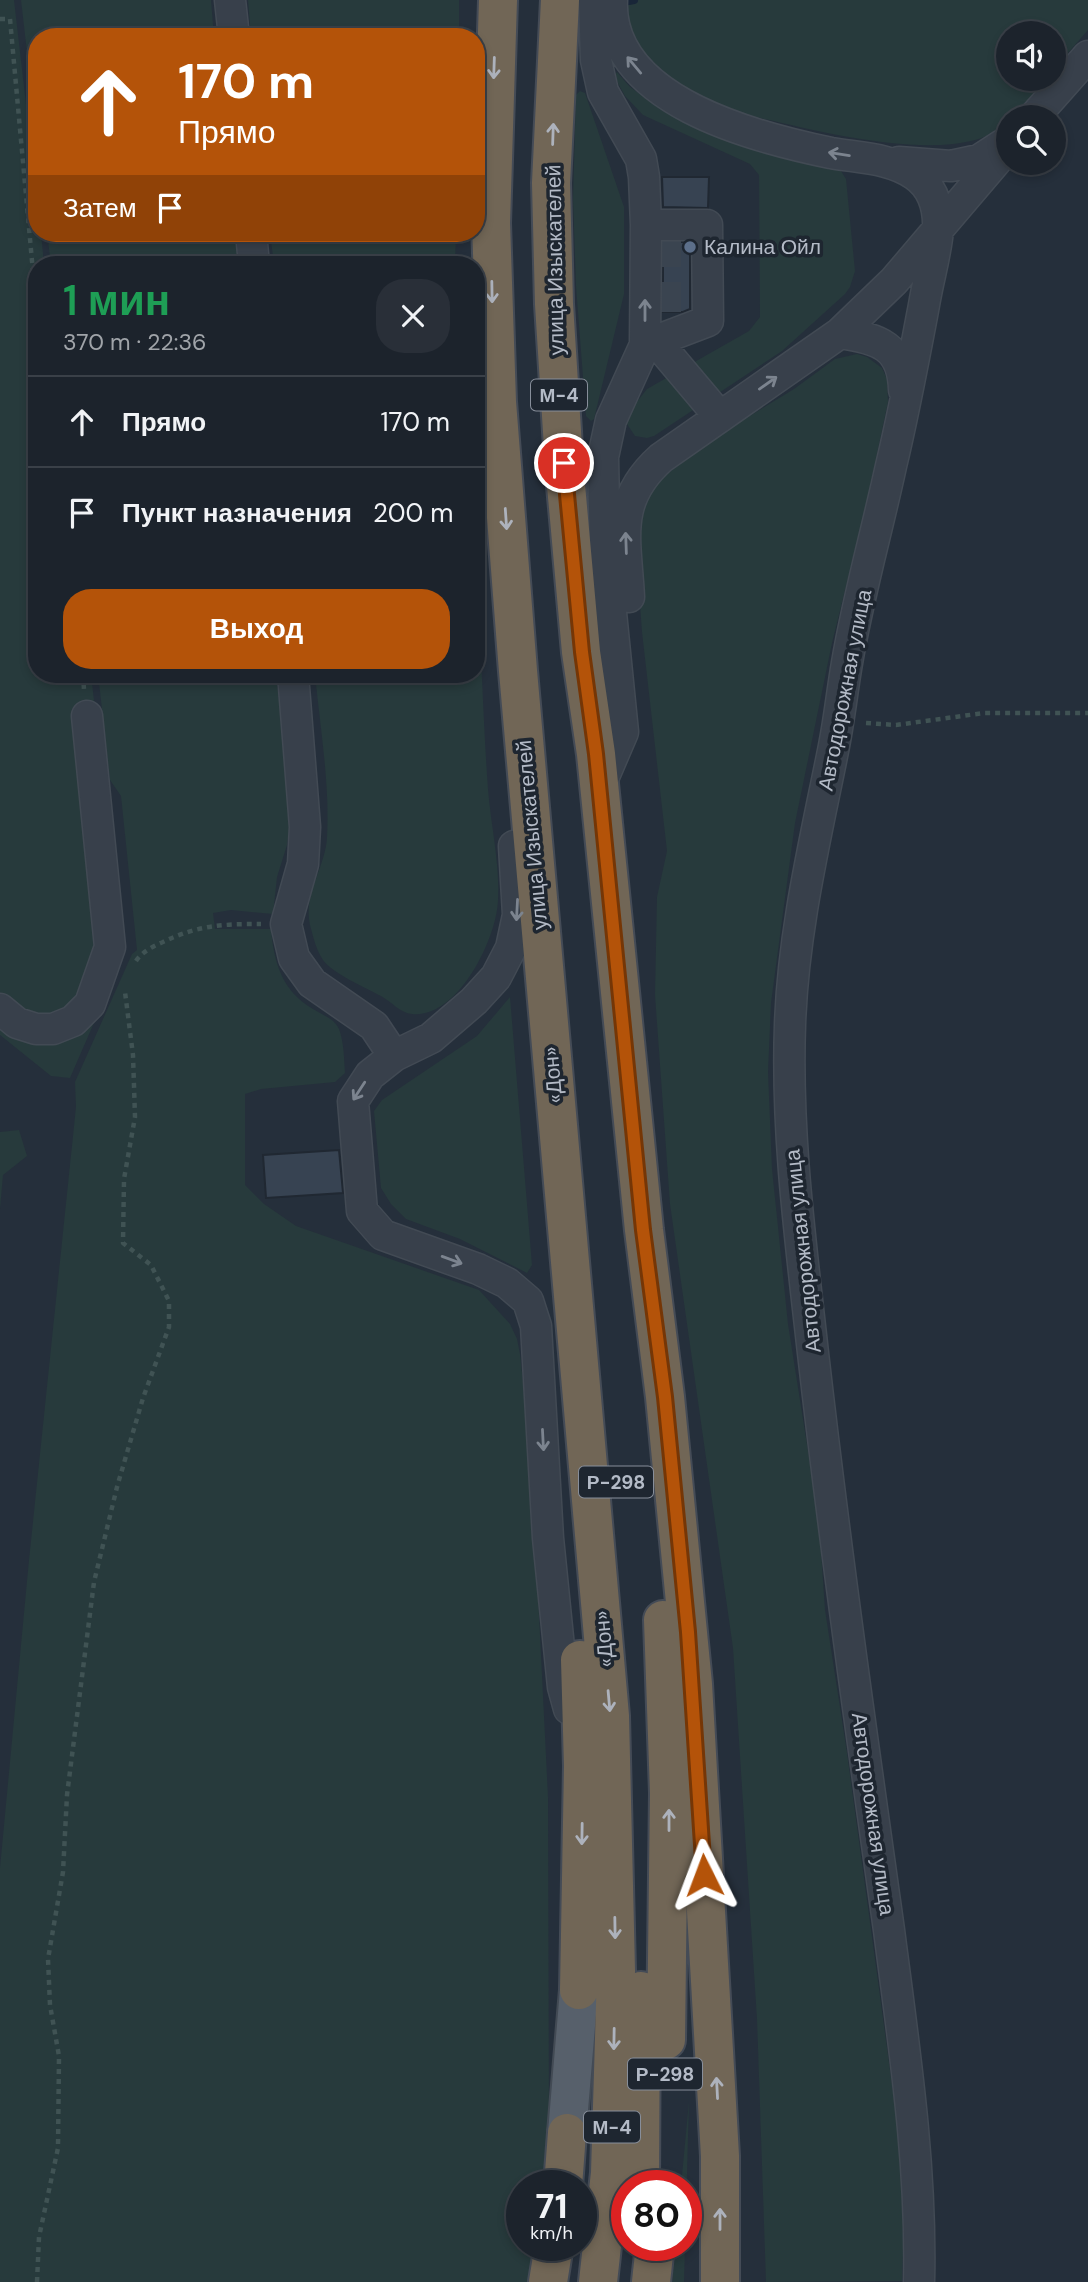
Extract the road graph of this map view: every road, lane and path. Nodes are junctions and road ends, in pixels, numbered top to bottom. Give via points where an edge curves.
1 (230, 0) edge
2 (498, 0) edge
3 (560, 0) edge
4 (594, 0) edge
5 (612, 0) edge
6 (0, 19) edge
7 (233, 28) edge
8 (1088, 56) edge
9 (1045, 105) edge
10 (996, 149) edge
11 (873, 159) junction
12 (996, 161) edge
13 (28, 217) edge
14 (646, 225) junction
15 (938, 228) junction
16 (667, 329) junction
17 (841, 332) junction
18 (905, 406) junction
19 (720, 416) junction
20 (518, 671) junction
21 (294, 683) edge
22 (1088, 713) edge
23 (87, 716) dead end
24 (839, 721) junction
25 (624, 732) junction
26 (599, 788) junction
27 (286, 924) junction
28 (133, 969) dead end
29 (129, 981) dead end
30 (547, 998) junction
31 (0, 1009) edge
32 (394, 1056) junction
33 (643, 1230) junction
34 (583, 1766) junction
35 (579, 1990) joint
36 (567, 2133) joint
37 (564, 2170) edge
38 (640, 2170) edge
39 (662, 2170) edge
40 (551, 2261) edge
41 (634, 2261) edge
42 (653, 2261) edge
43 (37, 2282) edge
44 (548, 2282) edge
45 (598, 2282) edge
46 (632, 2282) edge
47 (651, 2282) edge
48 (720, 2282) edge
49 (919, 2282) edge

1 - 7 lane
2 -> 20 highway, улица Изыскателей / М-4 via 492,303
26 -> 3 highway, улица Изыскателей / М-4 via 570,530 554,304 551,183
4 - 14 lane via 600,82 641,159
11 -> 5 lane via 771,139 661,92 634,67 617,42
6 - 13 path via 10,19
8 - 9 lane
10 - 11 lane via 979,160 951,166
11 - 15 lane via 909,170 924,181 934,194
12 - 15 lane
16 -> 14 lane
14 - 16 lane via 707,225 708,321
15 - 17 lane via 894,281
15 - 18 lane, Автодорожная улица
16 - 19 lane
16 - 25 lane via 611,420 603,457 605,553
17 - 18 lane via 884,345 900,360
19 -> 17 lane
18 - 24 lane, Автодорожная улица via 847,662
25 -> 19 lane via 633,705 626,511 643,474
20 - 30 highway, улица Изыскателей / М-4
20 -> 32 lane via 509,748 518,915 511,948 496,977 474,1000 431,1038
21 - 27 lane via 305,828 303,864
22 - 24 path via 984,713 896,725
23 - 31 lane via 110,947 90,1004 73,1021 53,1029 36,1029 17,1023
24 - 49 lane, Автодорожная улица via 794,963 791,1127 827,1472 912,2101
25 - 26 lane
26 - 33 highway, улица Изыскателей / М-4
27 - 28 path via 225,924 188,930 152,947 137,958
27 - 32 lane via 295,958 312,983 374,1026
29 - 43 path via 125,992 135,1116 124,1179 123,1243 151,1265 169,1301 169,1327 143,1398 94,1582 67,1795 63,1872 48,1959 59,2056 58,2148 39,2237
30 - 34 highway via 542,1157 571,1514
30 - 38 highway, Р-298 via 583,1175 631,1640 641,1845
30 -> 45 highway, «Дон» / М-4 via 610,1716 615,1997 610,2174
32 -> 34 lane via 370,1075 353,1101 362,1211 383,1235 478,1269 507,1283 528,1301 536,1326 548,1538 563,1687
39 -> 33 highway, Р-298 via 669,1793
48 -> 33 highway, М-4 via 720,2156 693,1684 665,1397
34 -> 35 highway
35 - 36 main road
36 - 37 highway
40 - 44 highway
41 - 46 highway
42 - 47 highway

